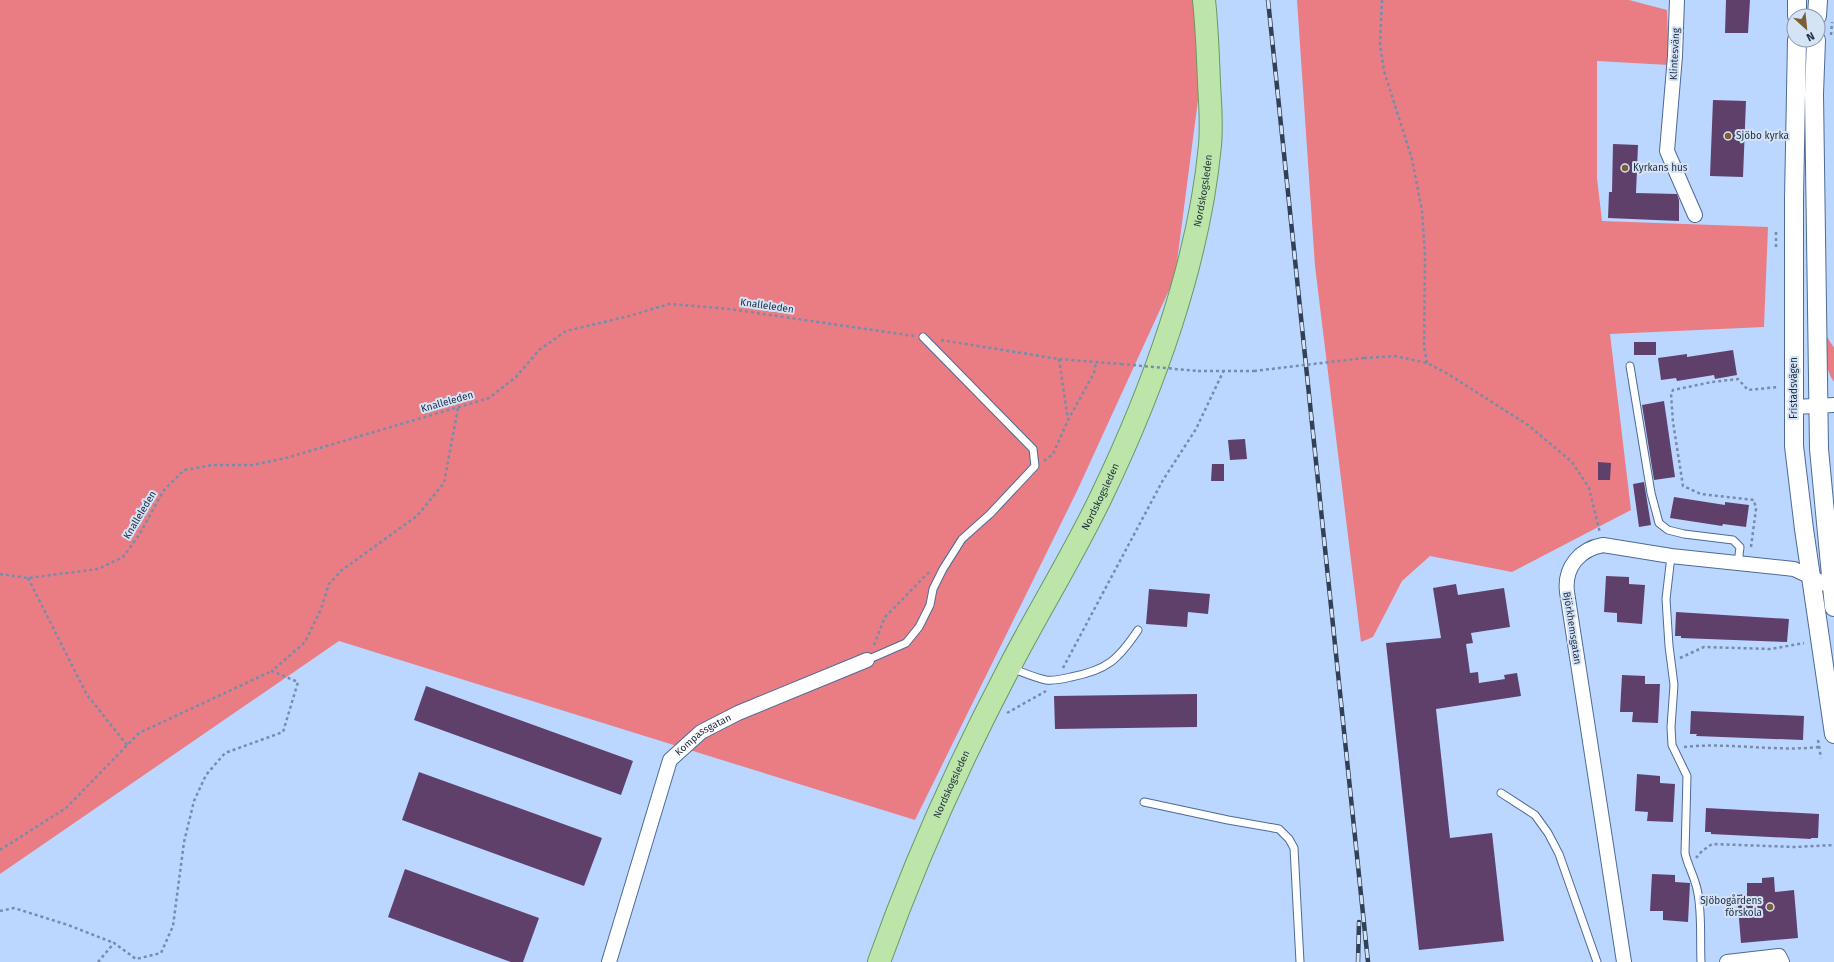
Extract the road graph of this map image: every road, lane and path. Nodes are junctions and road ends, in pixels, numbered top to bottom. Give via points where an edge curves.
1 (1204, 0) edge
2 (1382, 0) edge
3 (1677, 0) edge
4 (1797, 48) edge
5 (1816, 48) edge
6 (1695, 215) dead end
7 (923, 337) junction
8 (1059, 359) junction
9 (1096, 362) junction
10 (1427, 363) junction
11 (1630, 366) dead end
12 (1223, 372) junction
13 (1779, 387) dead end
14 (1826, 405) edge
15 (1794, 407) junction
16 (458, 408) junction
17 (1068, 420) junction
18 (1053, 454) dead end
19 (1603, 545) junction
20 (1671, 556) junction
21 (1744, 564) junction
22 (0, 574) edge
23 (1812, 577) junction
24 (28, 578) junction
25 (1832, 587) junction
26 (1834, 607) edge
27 (1138, 630) dead end
28 (1804, 643) dead end
29 (867, 660) joint
30 (1671, 663) junction
31 (1009, 668) junction
32 (272, 671) junction
33 (1058, 680) junction
34 (1004, 715) dead end
35 (1834, 734) edge
36 (127, 745) junction
37 (1819, 747) dead end
38 (1673, 748) junction
39 (1502, 793) dead end
40 (1144, 802) dead end
41 (1834, 845) edge
42 (0, 850) edge
43 (1691, 870) junction
44 (0, 911) edge
45 (114, 943) junction
46 (1781, 959) edge
47 (98, 962) edge
48 (608, 962) edge
49 (879, 962) edge
50 (1300, 962) edge
51 (1597, 962) edge
52 (1624, 962) edge
53 (1701, 962) edge
54 (1727, 962) edge

1 - 31 main road, Nordskogsleden via 1210,94 1210,144 1198,223 1184,283 1146,394 1103,494
2 - 10 path via 1380,44 1384,71 1412,159 1422,211 1425,254 1424,347
3 - 6 street, Klintesväng via 1667,151
4 - 15 street, Fristadsvägen
5 - 14 street via 1814,94
7 - 8 path, Knalleleden
7 - 16 path, Knalleleden via 729,309 668,304 566,331 538,350 516,378 490,398
7 - 29 lane via 1033,449 1035,466 990,514 962,539 933,589 930,605 919,627 906,643
8 - 9 path, Knalleleden
8 - 17 path
9 - 12 path, Knalleleden, bridge
9 - 17 path via 1094,374
10 - 12 path, Knalleleden, bridge via 1395,356
10 - 19 path, Knalleleden via 1528,425 1572,462 1589,488
11 - 21 lane via 1658,523 1668,530 1684,534 1733,540 1740,548
12 - 33 path via 1196,429 1163,480
13 - 21 path via 1748,390 1738,379 1673,390 1671,394 1683,486 1701,494 1754,500 1756,509
14 - 15 street
14 - 25 street via 1819,449
15 - 23 street, Fristadsvägen via 1794,446
16 - 24 path, Knalleleden via 253,466 213,465 184,470 164,490 139,535 123,557 98,569
16 - 32 path via 444,483 417,516 342,570 329,584 321,609 305,642
17 - 18 path
19 - 20 street, Björkhemsgatan
19 - 52 street, Björkhemsgatan via 1579,554 1566,585
20 - 21 street, Björkhemsgatan
20 - 30 lane via 1666,599
21 - 23 street, Björkhemsgatan via 1794,569
22 - 24 path, Knalleleden
23 - 25 street, Björkhemsgatan
23 - 35 street, Fristadsvägen
24 - 36 path via 87,695
25 - 26 street
27 - 33 lane via 1120,654 1100,670
28 - 30 path via 1771,650 1704,647
29 - 48 street, Kompassgatan via 738,713 701,732 670,760
30 - 38 lane via 1674,685 1671,727
31 - 33 lane via 1047,680
31 - 49 main road, Nordskogsleden via 967,751
32 - 36 path via 139,733
32 - 45 path via 298,682 283,732 225,753 206,775 194,801 184,842 173,926 161,953 136,959
33 - 34 path via 1047,691
36 - 42 path via 66,808
37 - 38 path
38 - 43 lane via 1687,776 1685,853
39 - 51 lane via 1535,815 1548,833
40 - 50 lane via 1279,829 1289,839 1294,848
41 - 43 path via 1795,847 1712,844 1699,854
43 - 53 lane via 1698,894
44 - 45 path via 14,908
45 - 47 path
46 - 54 street

